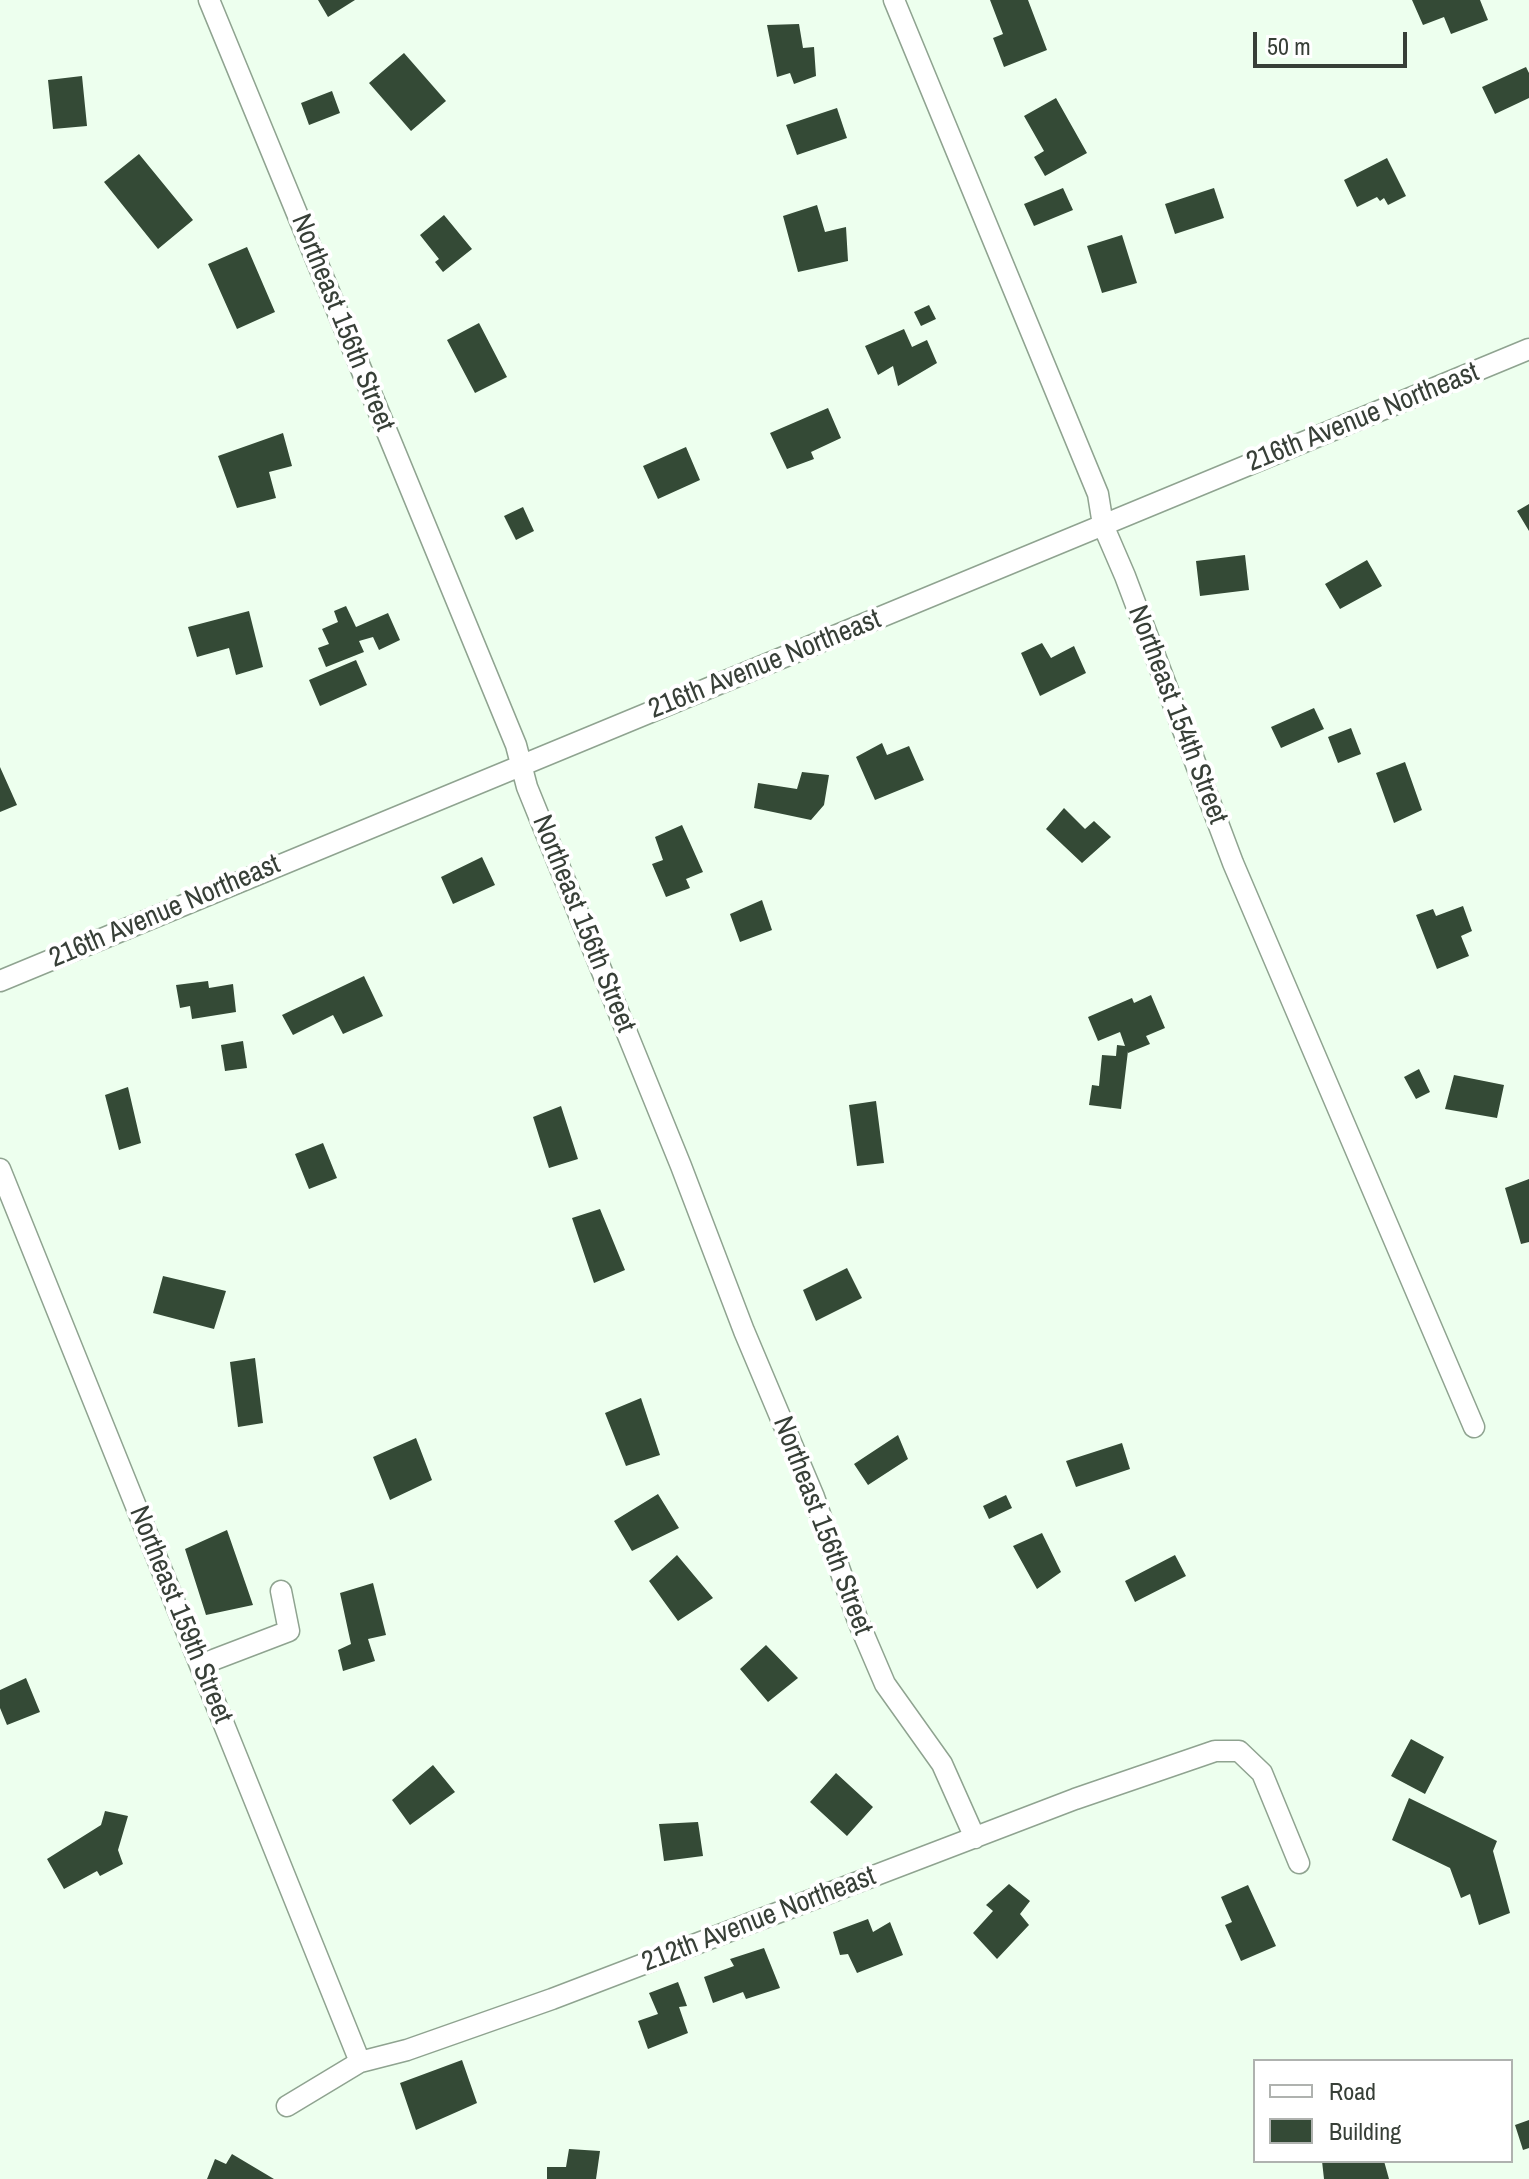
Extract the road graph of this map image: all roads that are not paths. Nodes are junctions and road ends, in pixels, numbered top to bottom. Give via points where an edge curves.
1 (209, 0) edge
2 (894, 0) edge
3 (1529, 349) edge
4 (1103, 525) junction
5 (521, 765) junction
6 (0, 981) edge
7 (0, 1169) edge
8 (1474, 1427) dead end
9 (281, 1591) dead end
10 (200, 1665) junction
11 (975, 1838) junction
12 (1299, 1863) dead end
13 (360, 2062) junction
14 (287, 2106) dead end

1 - 5 street, Northeast 156th Street
2 - 4 street, Northeast 154th Street via 1098,494
3 - 4 street, 216th Avenue Northeast
4 - 5 street, 216th Avenue Northeast
4 - 8 street, Northeast 154th Street via 1233,863
5 - 6 street, 216th Avenue Northeast
5 - 11 street, Northeast 156th Street via 814,1497 858,1621 885,1684 942,1764
7 - 10 street, Northeast 159th Street
9 - 10 street via 289,1631
10 - 13 street, Northeast 159th Street
11 - 12 street, 212th Avenue Northeast via 1215,1751 1239,1751 1262,1773
11 - 13 street, 212th Avenue Northeast via 552,1999
13 - 14 street, 212th Avenue Northeast

